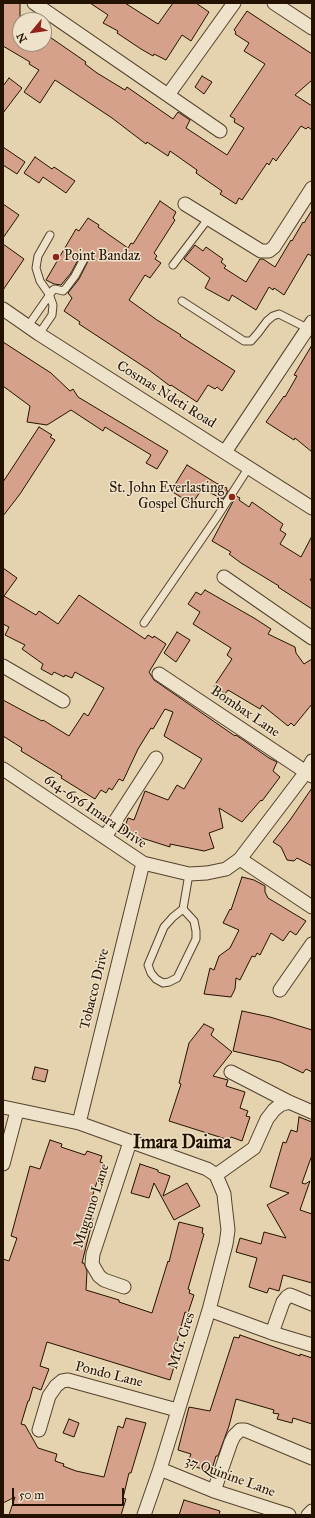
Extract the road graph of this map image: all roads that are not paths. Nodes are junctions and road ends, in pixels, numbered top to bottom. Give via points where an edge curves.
1 (34, 3) edge
2 (234, 3) edge
3 (274, 3) edge
4 (312, 28) edge
5 (168, 95) junction
6 (220, 131) dead end
7 (312, 188) edge
8 (184, 204) dead end
9 (208, 219) junction
10 (50, 235) dead end
11 (84, 259) dead end
12 (173, 265) dead end
13 (49, 295) junction
14 (182, 300) dead end
15 (3, 309) edge
16 (310, 325) edge
17 (28, 326) junction
18 (39, 334) junction
19 (225, 452) junction
20 (249, 467) junction
21 (312, 508) edge
22 (224, 577) dead end
23 (144, 623) dead end
24 (312, 638) edge
25 (3, 666) edge
26 (160, 674) dead end
27 (63, 701) dead end
28 (156, 758) dead end
29 (3, 769) edge
30 (310, 769) edge
31 (104, 837) junction
32 (240, 859) junction
33 (143, 863) junction
34 (190, 874) junction
35 (312, 907) edge
36 (183, 909) junction
37 (312, 944) edge
38 (280, 990) dead end
39 (231, 1072) dead end
40 (289, 1102) junction
41 (3, 1107) edge
42 (17, 1111) junction
43 (312, 1112) edge
44 (78, 1123) junction
45 (130, 1142) junction
46 (3, 1164) edge
47 (216, 1175) junction
48 (124, 1287) dead end
49 (312, 1304) edge
50 (209, 1310) junction
51 (272, 1333) junction
52 (312, 1345) edge
53 (177, 1410) junction
54 (39, 1430) dead end
55 (312, 1458) edge
56 (160, 1469) junction
57 (214, 1491) junction
58 (312, 1511) edge
59 (144, 1515) edge
60 (289, 1515) edge
61 (308, 1515) edge

1 - 5 street
2 - 5 street
3 - 4 street
5 - 6 street
7 - 9 street via 269,251 261,251
8 - 9 street
9 - 12 lane
10 - 13 lane via 38,256 36,268 40,281
11 - 13 lane via 65,290 55,289
13 - 17 lane
13 - 18 lane via 53,305 52,315
14 - 16 lane via 244,341 251,341 267,321 279,314
15 - 17 street, Cosmas Ndeti Road
16 - 19 street
17 - 18 street, Cosmas Ndeti Road
18 - 19 street, Cosmas Ndeti Road
19 - 20 street, Cosmas Ndeti Road
20 - 21 street, Cosmas Ndeti Road
20 - 23 lane
22 - 24 street
25 - 27 street
26 - 30 street, Bombax Lane
28 - 31 street
29 - 31 street, 614-656 Imara Drive
30 - 32 street, 614-656 Imara Drive
31 - 33 street, 614-656 Imara Drive
32 - 34 street, 614-656 Imara Drive via 226,869
32 - 35 street
33 - 34 street, 614-656 Imara Drive
33 - 44 street, Tobacco Drive
34 - 36 lane
36 - 36 lane via 164,927 148,965 156,979 163,982 170,982 176,978 196,939 194,921
37 - 38 street
39 - 40 street
40 - 43 street
40 - 47 street via 280,1105 267,1119 254,1148
41 - 42 street
42 - 44 street
42 - 46 street
44 - 45 street
45 - 47 street via 206,1169
45 - 48 street, Mugumo Lane via 92,1254 92,1264 99,1276
47 - 50 street, M.G. Cres via 224,1194 228,1230
49 - 51 street via 290,1295 285,1298
50 - 51 street
50 - 53 street, M.G. Cres
51 - 52 street
53 - 54 street, Pondo Lane via 68,1380 56,1386 49,1396
53 - 56 street, M.G. Cres
55 - 57 street via 240,1430 234,1436
56 - 57 street, 37 Quinine Lane
56 - 59 street, M.G. Cres
57 - 60 street, 37 Quinine Lane
58 - 61 street

